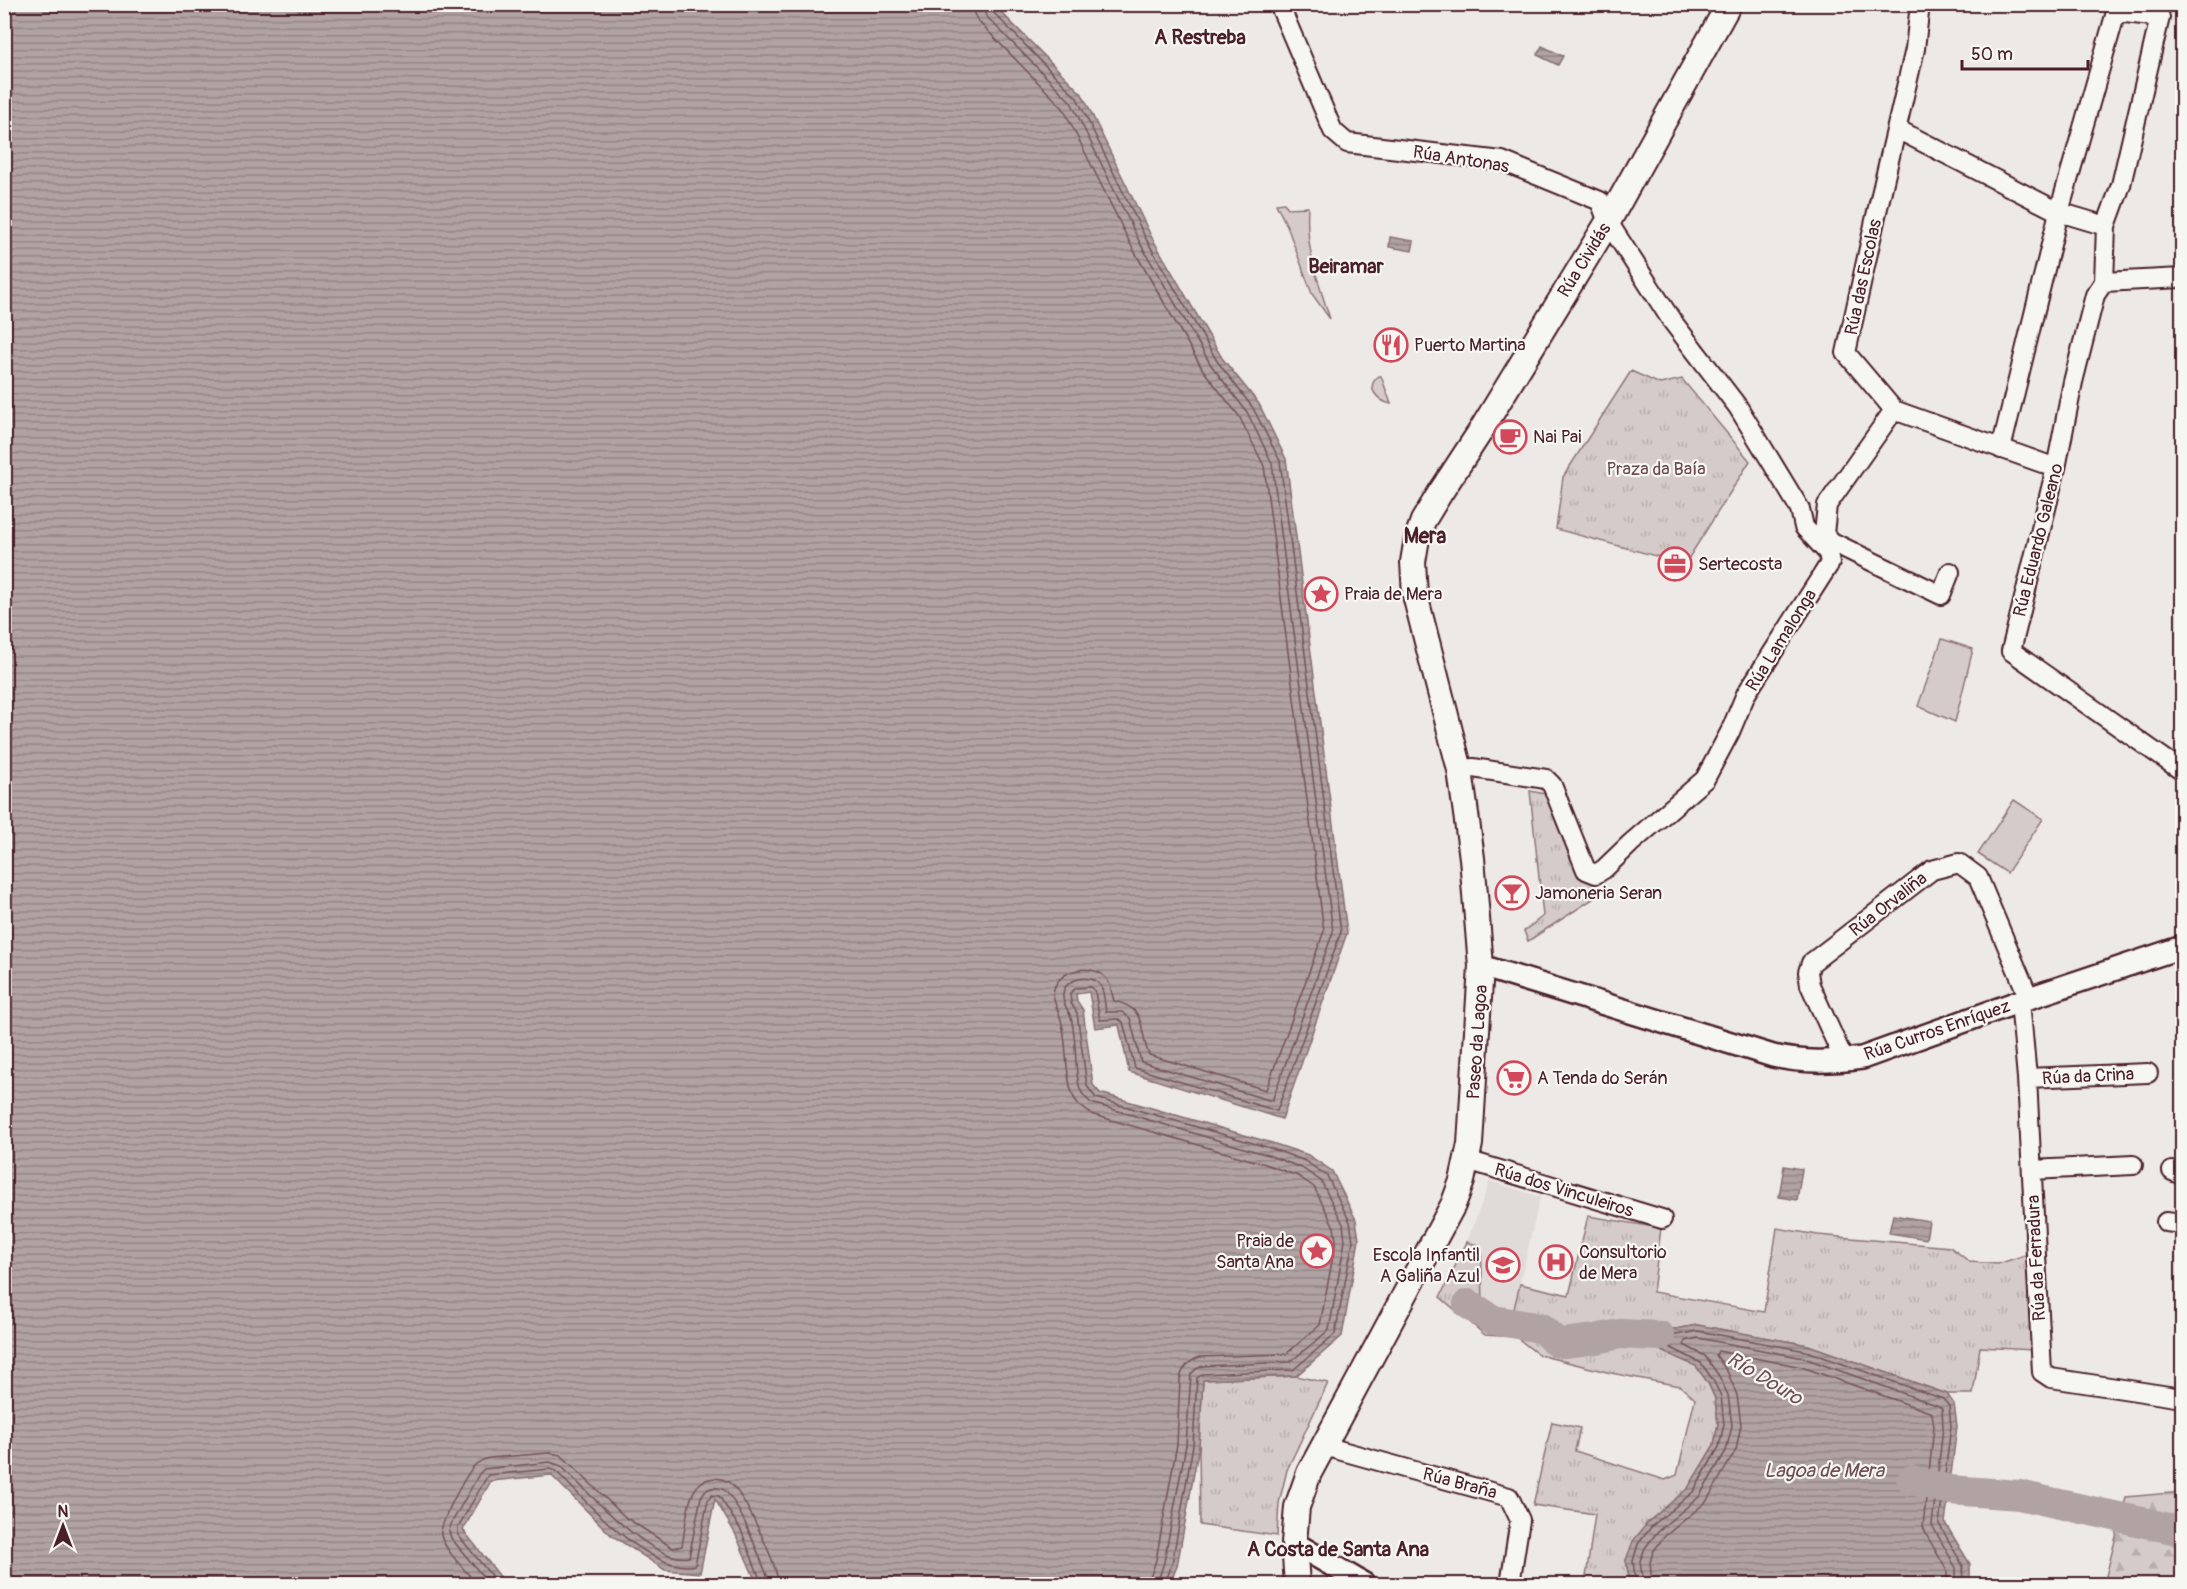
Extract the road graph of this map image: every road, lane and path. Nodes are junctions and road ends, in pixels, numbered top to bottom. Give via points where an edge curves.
1 (1279, 4) edge
2 (1729, 4) edge
3 (1920, 4) edge
4 (1897, 129) junction
5 (2059, 212) junction
6 (1608, 222) junction
7 (2106, 226) junction
8 (2182, 278) edge
9 (2104, 282) junction
10 (1894, 410) junction
11 (2001, 449) junction
12 (2056, 468) junction
13 (1430, 510) joint
14 (1950, 572) dead end
15 (1460, 770) junction
16 (2182, 771) edge
17 (2182, 947) edge
18 (1481, 966) junction
19 (2025, 999) junction
20 (1844, 1060) junction
21 (2148, 1073) dead end
22 (2027, 1078) junction
23 (1467, 1160) junction
24 (2133, 1165) dead end
25 (2031, 1170) junction
26 (1662, 1220) dead end
27 (2182, 1398) edge
28 (1324, 1446) junction
29 (1294, 1543) junction
30 (1297, 1584) edge
31 (1364, 1584) edge
32 (1510, 1584) edge

1 - 6 street, Rúa Antonas via 1333,131 1347,143 1502,161 1600,201
2 - 6 main road, Rúa Cividás
3 - 4 street, Rúa das Escolas via 1916,49
4 - 5 street
4 - 10 street, Rúa das Escolas via 1846,352
5 - 7 street
5 - 7 street, Rúa Eduardo Galeano via 2116,12 2160,17 2121,185
5 - 11 street, Rúa Eduardo Galeano
6 - 13 main road, Rúa Cividás
6 - 15 street, Rúa Lamalonga via 1672,321 1738,406 1800,509 1804,527 1828,553 1830,563 1746,694 1705,779 1596,874 1586,870 1552,785 1546,779 1473,768
7 - 9 street, Rúa Eduardo Galeano
8 - 9 street
9 - 12 street, Rúa Eduardo Galeano via 2095,295 2089,317
10 - 11 street
10 - 14 street via 1827,505 1824,534 1830,541 1941,595
11 - 12 street
12 - 16 street, Rúa Eduardo Galeano via 2011,651
13 - 15 main road, Paseo da Lagoa via 1417,538 1413,580
15 - 18 main road, Paseo da Lagoa
17 - 19 street, Rúa Curros Enríquez
18 - 20 street, Rúa Curros Enríquez via 1773,1056 1799,1062
18 - 23 main road, Paseo da Lagoa
19 - 20 street, Rúa Curros Enríquez via 1862,1058
19 - 20 street, Rúa Orvaliña via 1978,877 1959,863 1932,870 1811,963 1810,985
19 - 22 street, Rúa da Ferradura
21 - 22 street, Rúa da Crina
22 - 25 street, Rúa da Ferradura
23 - 26 street, Rúa dos Vinculeiros
23 - 28 main road, Paseo da Lagoa via 1453,1205
24 - 25 street
25 - 27 street, Rúa da Ferradura via 2042,1372 2051,1378
28 - 29 main road, Paseo da Lagoa via 1297,1507
28 - 32 street, Rúa Braña via 1509,1497 1520,1520
29 - 30 main road, Paseo da Lagoa
29 - 31 street

